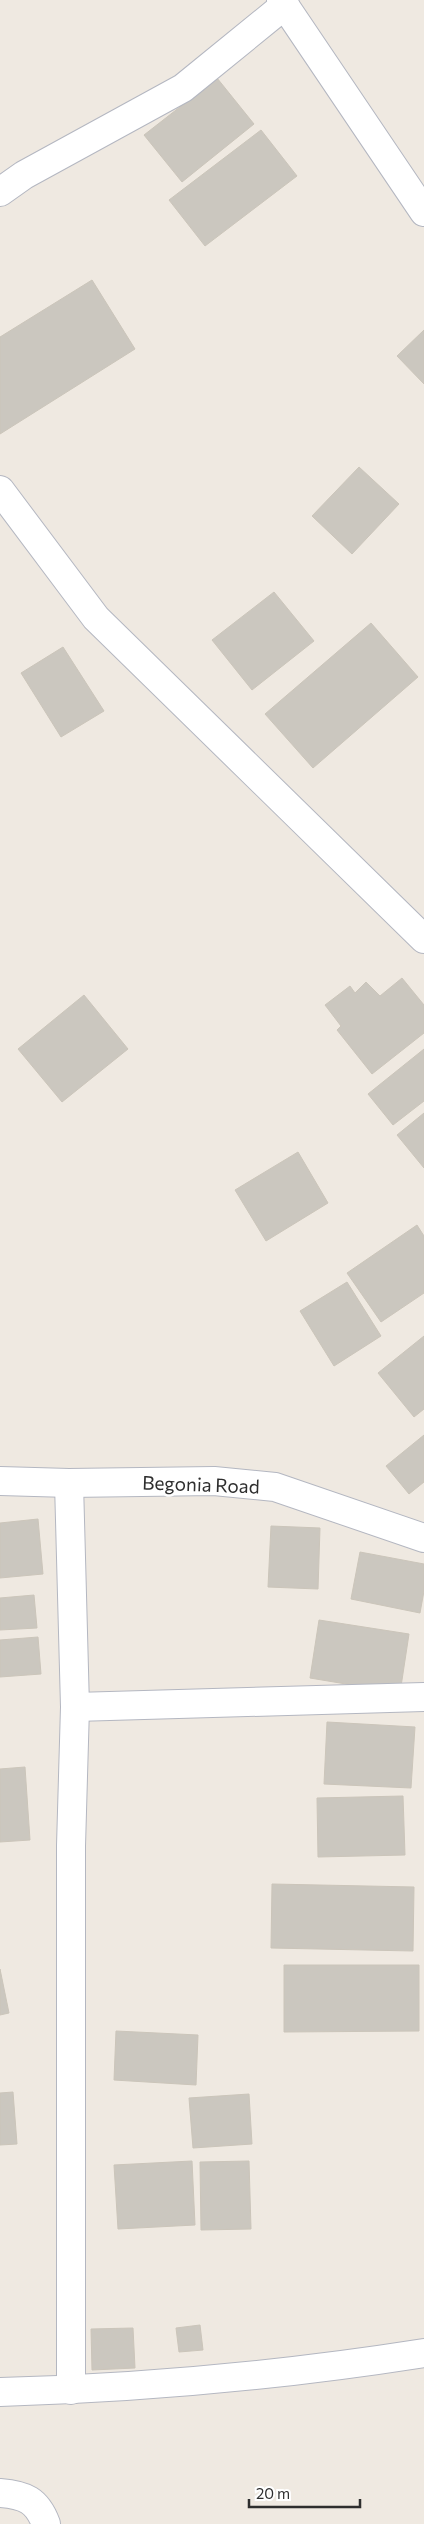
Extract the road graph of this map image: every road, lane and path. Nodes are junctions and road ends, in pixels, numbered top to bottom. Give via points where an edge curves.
1 (283, 2) edge
2 (0, 192) edge
3 (424, 212) edge
4 (0, 490) edge
5 (424, 939) edge
6 (0, 1481) edge
7 (69, 1483) junction
8 (424, 1538) edge
9 (424, 1697) edge
10 (75, 1707) junction
11 (424, 2354) edge
12 (71, 2390) junction
13 (0, 2392) edge
14 (0, 2494) edge
15 (46, 2524) edge

1 - 2 street via 184,88 24,174
1 - 3 street
4 - 5 street via 96,618
6 - 7 street, Begonia Road
7 - 8 street, Begonia Road via 214,1481 275,1487
7 - 10 street
9 - 10 street
10 - 12 street via 71,1846
11 - 12 street via 340,2366
12 - 13 street
14 - 15 street via 18,2494 40,2507

